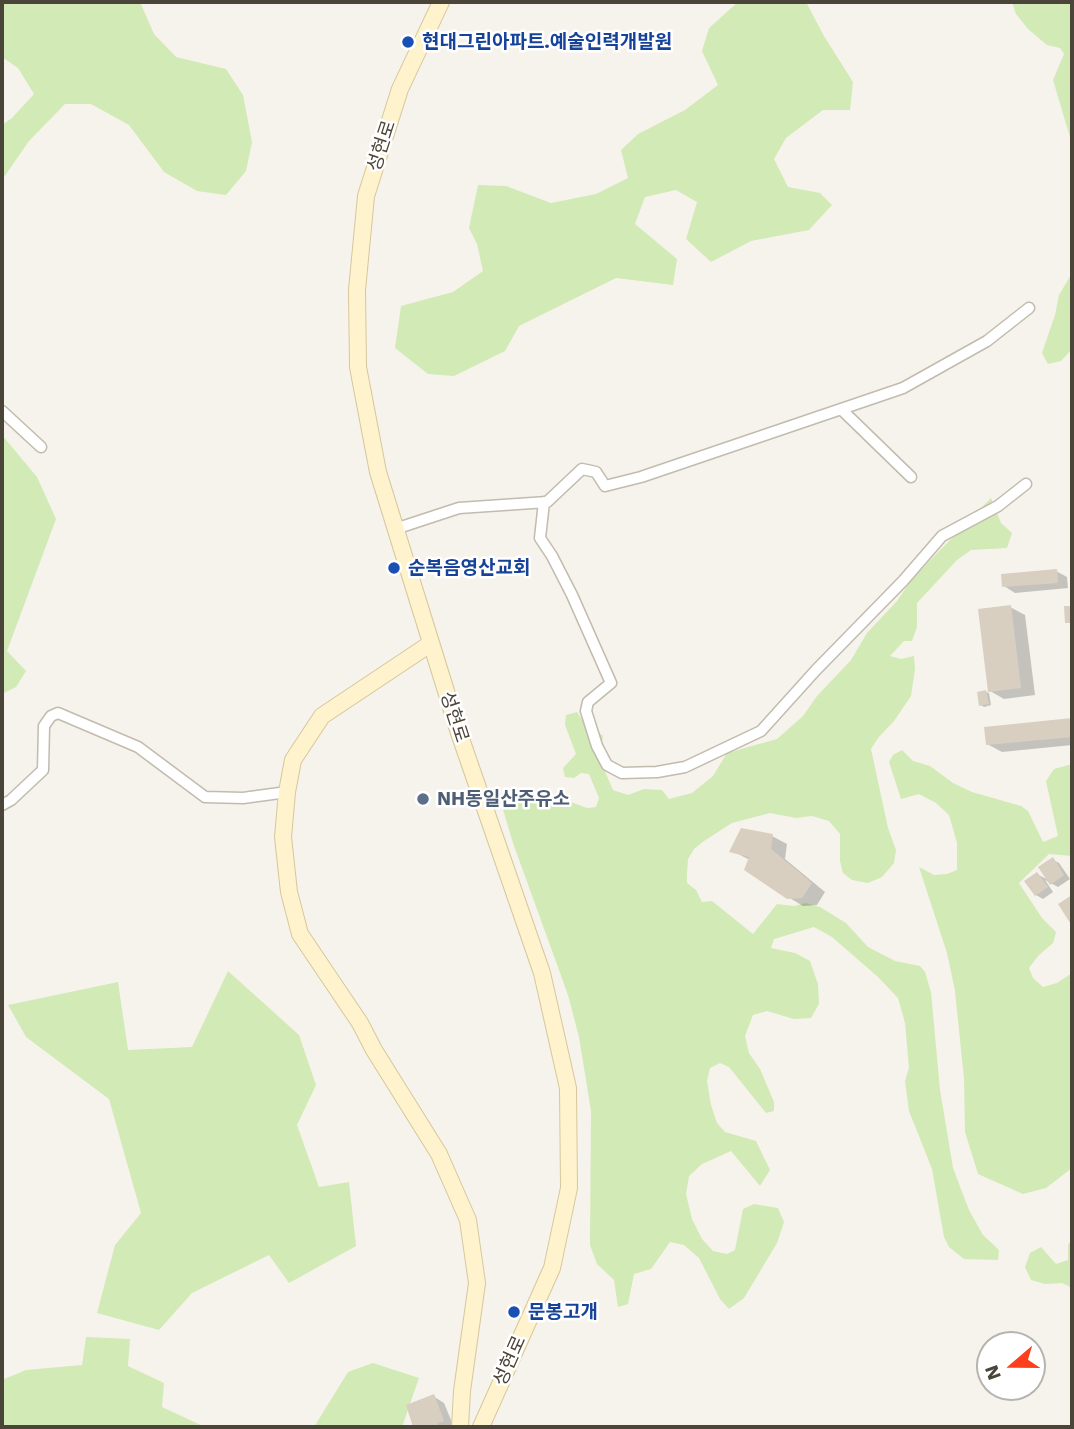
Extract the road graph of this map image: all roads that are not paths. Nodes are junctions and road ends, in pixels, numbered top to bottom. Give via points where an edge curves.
1 (441, 2) edge
2 (1029, 308) dead end
3 (842, 410) junction
4 (2, 411) edge
5 (41, 447) dead end
6 (911, 477) dead end
7 (1026, 484) dead end
8 (544, 502) junction
9 (395, 529) junction
10 (430, 644) junction
11 (287, 792) junction
12 (2, 805) edge
13 (460, 1427) edge
14 (481, 1427) edge

1 - 9 main road, 성현로 via 400,89 366,196 357,290 358,367 378,472
2 - 3 street via 987,341 903,388
3 - 6 street
3 - 8 street via 605,486 596,472 582,469
4 - 5 street
7 - 8 street via 998,506 942,536 761,731 685,767 657,772 622,773 607,765 597,746 586,711 588,702 611,683 572,595 540,538
8 - 9 street via 459,508
9 - 10 main road, 성현로
10 - 11 main road via 322,716 293,760
10 - 14 main road, 성현로 via 542,973 568,1088 569,1188 552,1268
11 - 12 street via 205,797 138,747 58,713 44,726 43,770
11 - 13 main road via 283,837 289,892 300,934 439,1154 468,1220 477,1283

